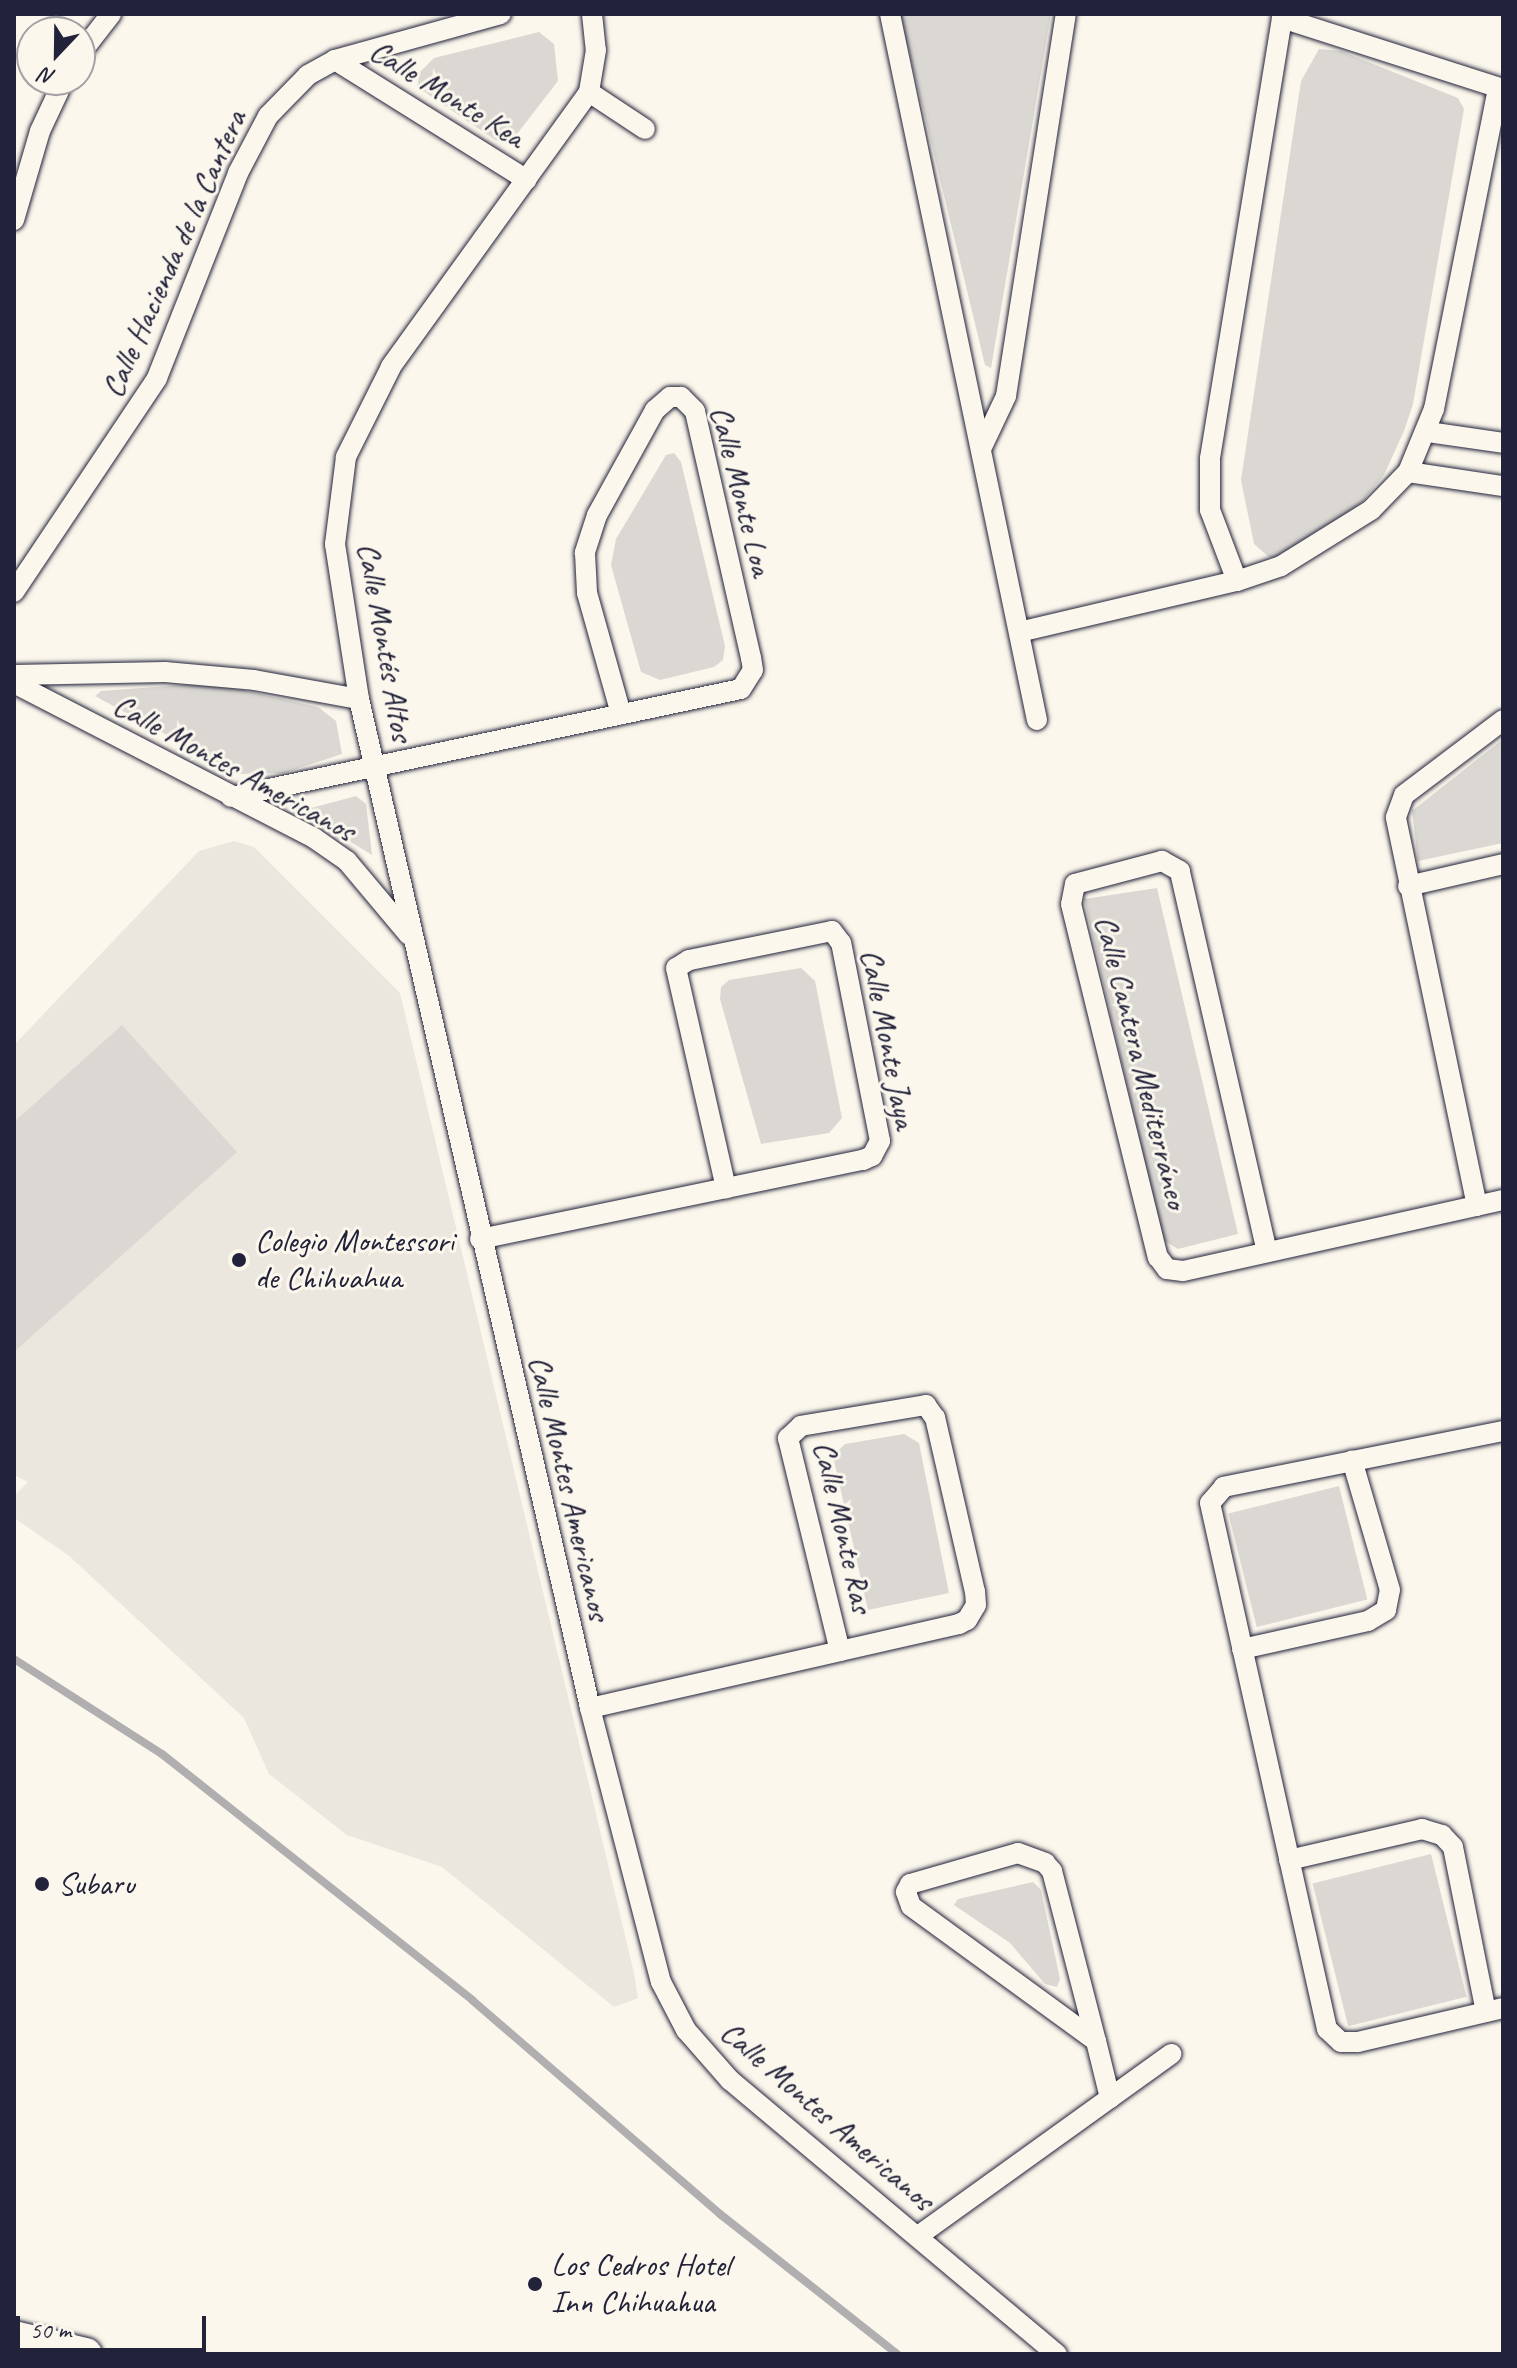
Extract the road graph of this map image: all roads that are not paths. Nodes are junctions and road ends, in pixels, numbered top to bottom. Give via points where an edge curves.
1 (111, 14) edge
2 (501, 14) edge
3 (592, 14) edge
4 (890, 14) edge
5 (1066, 14) edge
6 (1282, 16) edge
7 (96, 33) edge
8 (335, 60) junction
9 (1501, 88) edge
10 (589, 92) junction
11 (56, 96) edge
12 (645, 129) dead end
13 (527, 180) junction
14 (14, 220) edge
15 (1428, 432) junction
16 (1503, 443) edge
17 (981, 449) junction
18 (1408, 472) junction
19 (1503, 486) edge
20 (1237, 581) junction
21 (14, 592) edge
22 (1019, 632) junction
23 (14, 675) edge
24 (14, 683) edge
25 (359, 699) junction
26 (621, 714) junction
27 (1037, 720) dead end
28 (1503, 720) edge
29 (377, 769) junction
30 (231, 797) junction
31 (1503, 864) edge
32 (1408, 886) junction
33 (412, 938) junction
34 (726, 1188) junction
35 (1503, 1200) edge
36 (1477, 1206) junction
37 (480, 1239) junction
38 (1267, 1252) junction
39 (1503, 1431) edge
40 (1352, 1460) junction
41 (1242, 1649) junction
42 (840, 1651) junction
43 (590, 1708) junction
44 (1289, 1860) junction
45 (1494, 2010) edge
46 (1096, 2041) junction
47 (1171, 2054) dead end
48 (1110, 2098) junction
49 (918, 2236) junction
50 (19, 2343) edge
51 (86, 2354) edge
52 (1057, 2354) edge

1 - 7 street
2 - 8 street, Calle Hacienda de la Cantera
3 - 10 street, Calle Montés Altos via 596,50
4 - 17 street
5 - 17 street via 1006,396
6 - 9 street
6 - 20 street via 1210,458 1210,510
8 - 13 street, Calle Monte Kea
8 - 21 street, Calle Hacienda de la Cantera via 288,92 252,142 157,378
9 - 15 street
10 - 12 street
10 - 13 street, Calle Montés Altos
11 - 14 street via 40,131
13 - 25 street, Calle Montés Altos via 375,391 346,457 335,544
15 - 16 street
15 - 18 street
17 - 22 street
18 - 19 street
18 - 20 street via 1371,510 1332,538
20 - 22 street
22 - 27 street
23 - 25 street via 165,672 254,680
24 - 30 street, Calle Montes Americanos
25 - 29 street, Calle Montés Altos
26 - 26 street, Calle Monte Loa via 733,693 753,670 695,411 681,397 670,397 655,410 587,543 587,593
26 - 29 street, Calle Monte Loa
28 - 32 street via 1398,805 1396,827
29 - 30 street, Calle Monte Loa
29 - 33 street, Calle Montés Altos
30 - 33 street, Calle Montes Americanos via 314,838 347,861
31 - 32 street
32 - 36 street
33 - 37 street, Calle Montes Americanos
34 - 34 street, Calle Monte Jaya via 863,1160 878,1149 841,943 832,931 689,960 676,968
34 - 37 street, Calle Monte Jaya
35 - 36 street, Calle Cantera Mediterráneo
36 - 38 street, Calle Cantera Mediterráneo
37 - 43 street, Calle Montes Americanos
38 - 38 street, Calle Cantera Mediterráneo via 1183,1271 1167,1269 1158,1257 1071,904 1075,884 1162,861 1180,871
39 - 40 street
40 - 41 street via 1224,1487 1213,1496 1211,1509
40 - 41 street via 1390,1590 1386,1610 1368,1621
41 - 44 street
42 - 42 street, Calle Monte Ras via 959,1624 976,1605 935,1418 926,1405 801,1426 788,1438
42 - 43 street, Calle Monte Ras
43 - 49 street, Calle Montes Americanos via 651,1950 686,2030 730,2080
44 - 45 street via 1422,1829 1442,1835 1453,1847
44 - 45 street via 1333,2037 1358,2042
46 - 46 street via 1045,1863 1018,1853 910,1884 906,1892 911,1906
46 - 48 street
47 - 48 street
48 - 49 street
49 - 52 street, Calle Montes Americanos
50 - 51 main road

